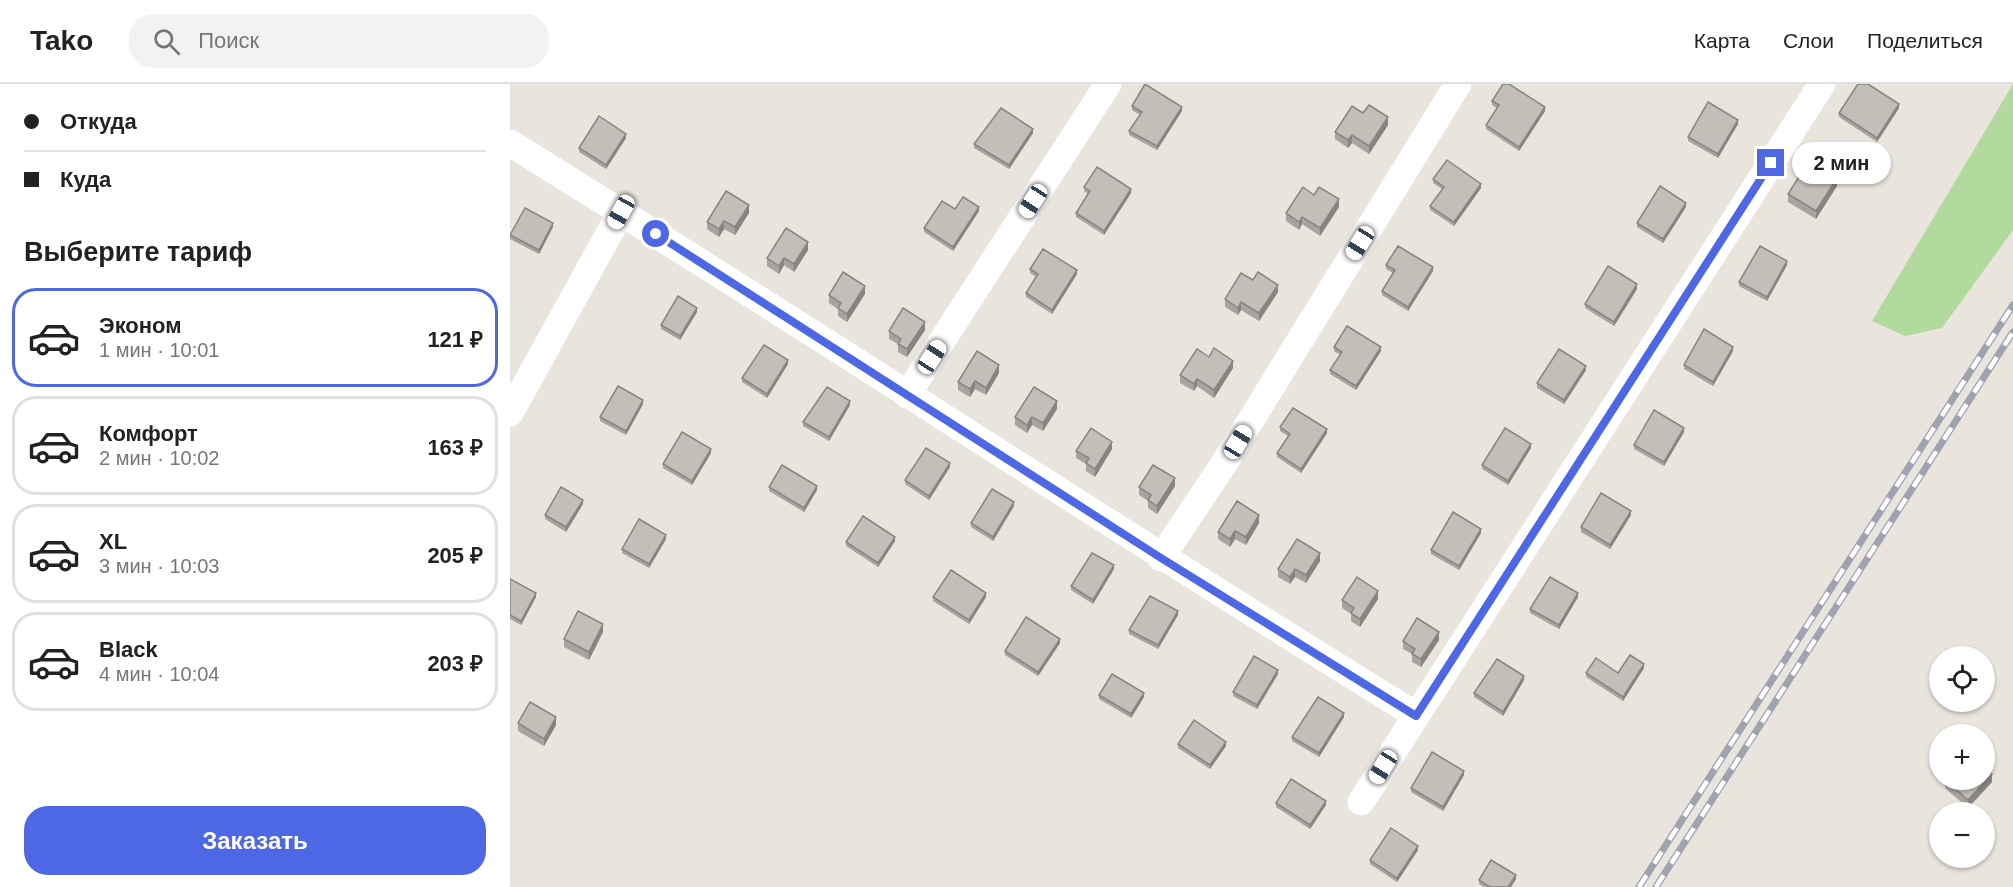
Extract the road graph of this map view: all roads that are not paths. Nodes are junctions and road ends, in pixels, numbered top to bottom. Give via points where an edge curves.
1 (1108, 84) edge
2 (1458, 84) edge
3 (1822, 84) edge
4 (510, 143) edge
5 (621, 212) junction
6 (907, 395) junction
7 (510, 413) edge
8 (1161, 558) junction
9 (1416, 716) junction
10 (1361, 802) dead end

1 - 6 street
2 - 8 street via 1225,462
3 - 9 street
4 - 5 street
5 - 6 street
5 - 7 street
6 - 8 street
8 - 9 street
9 - 10 street

